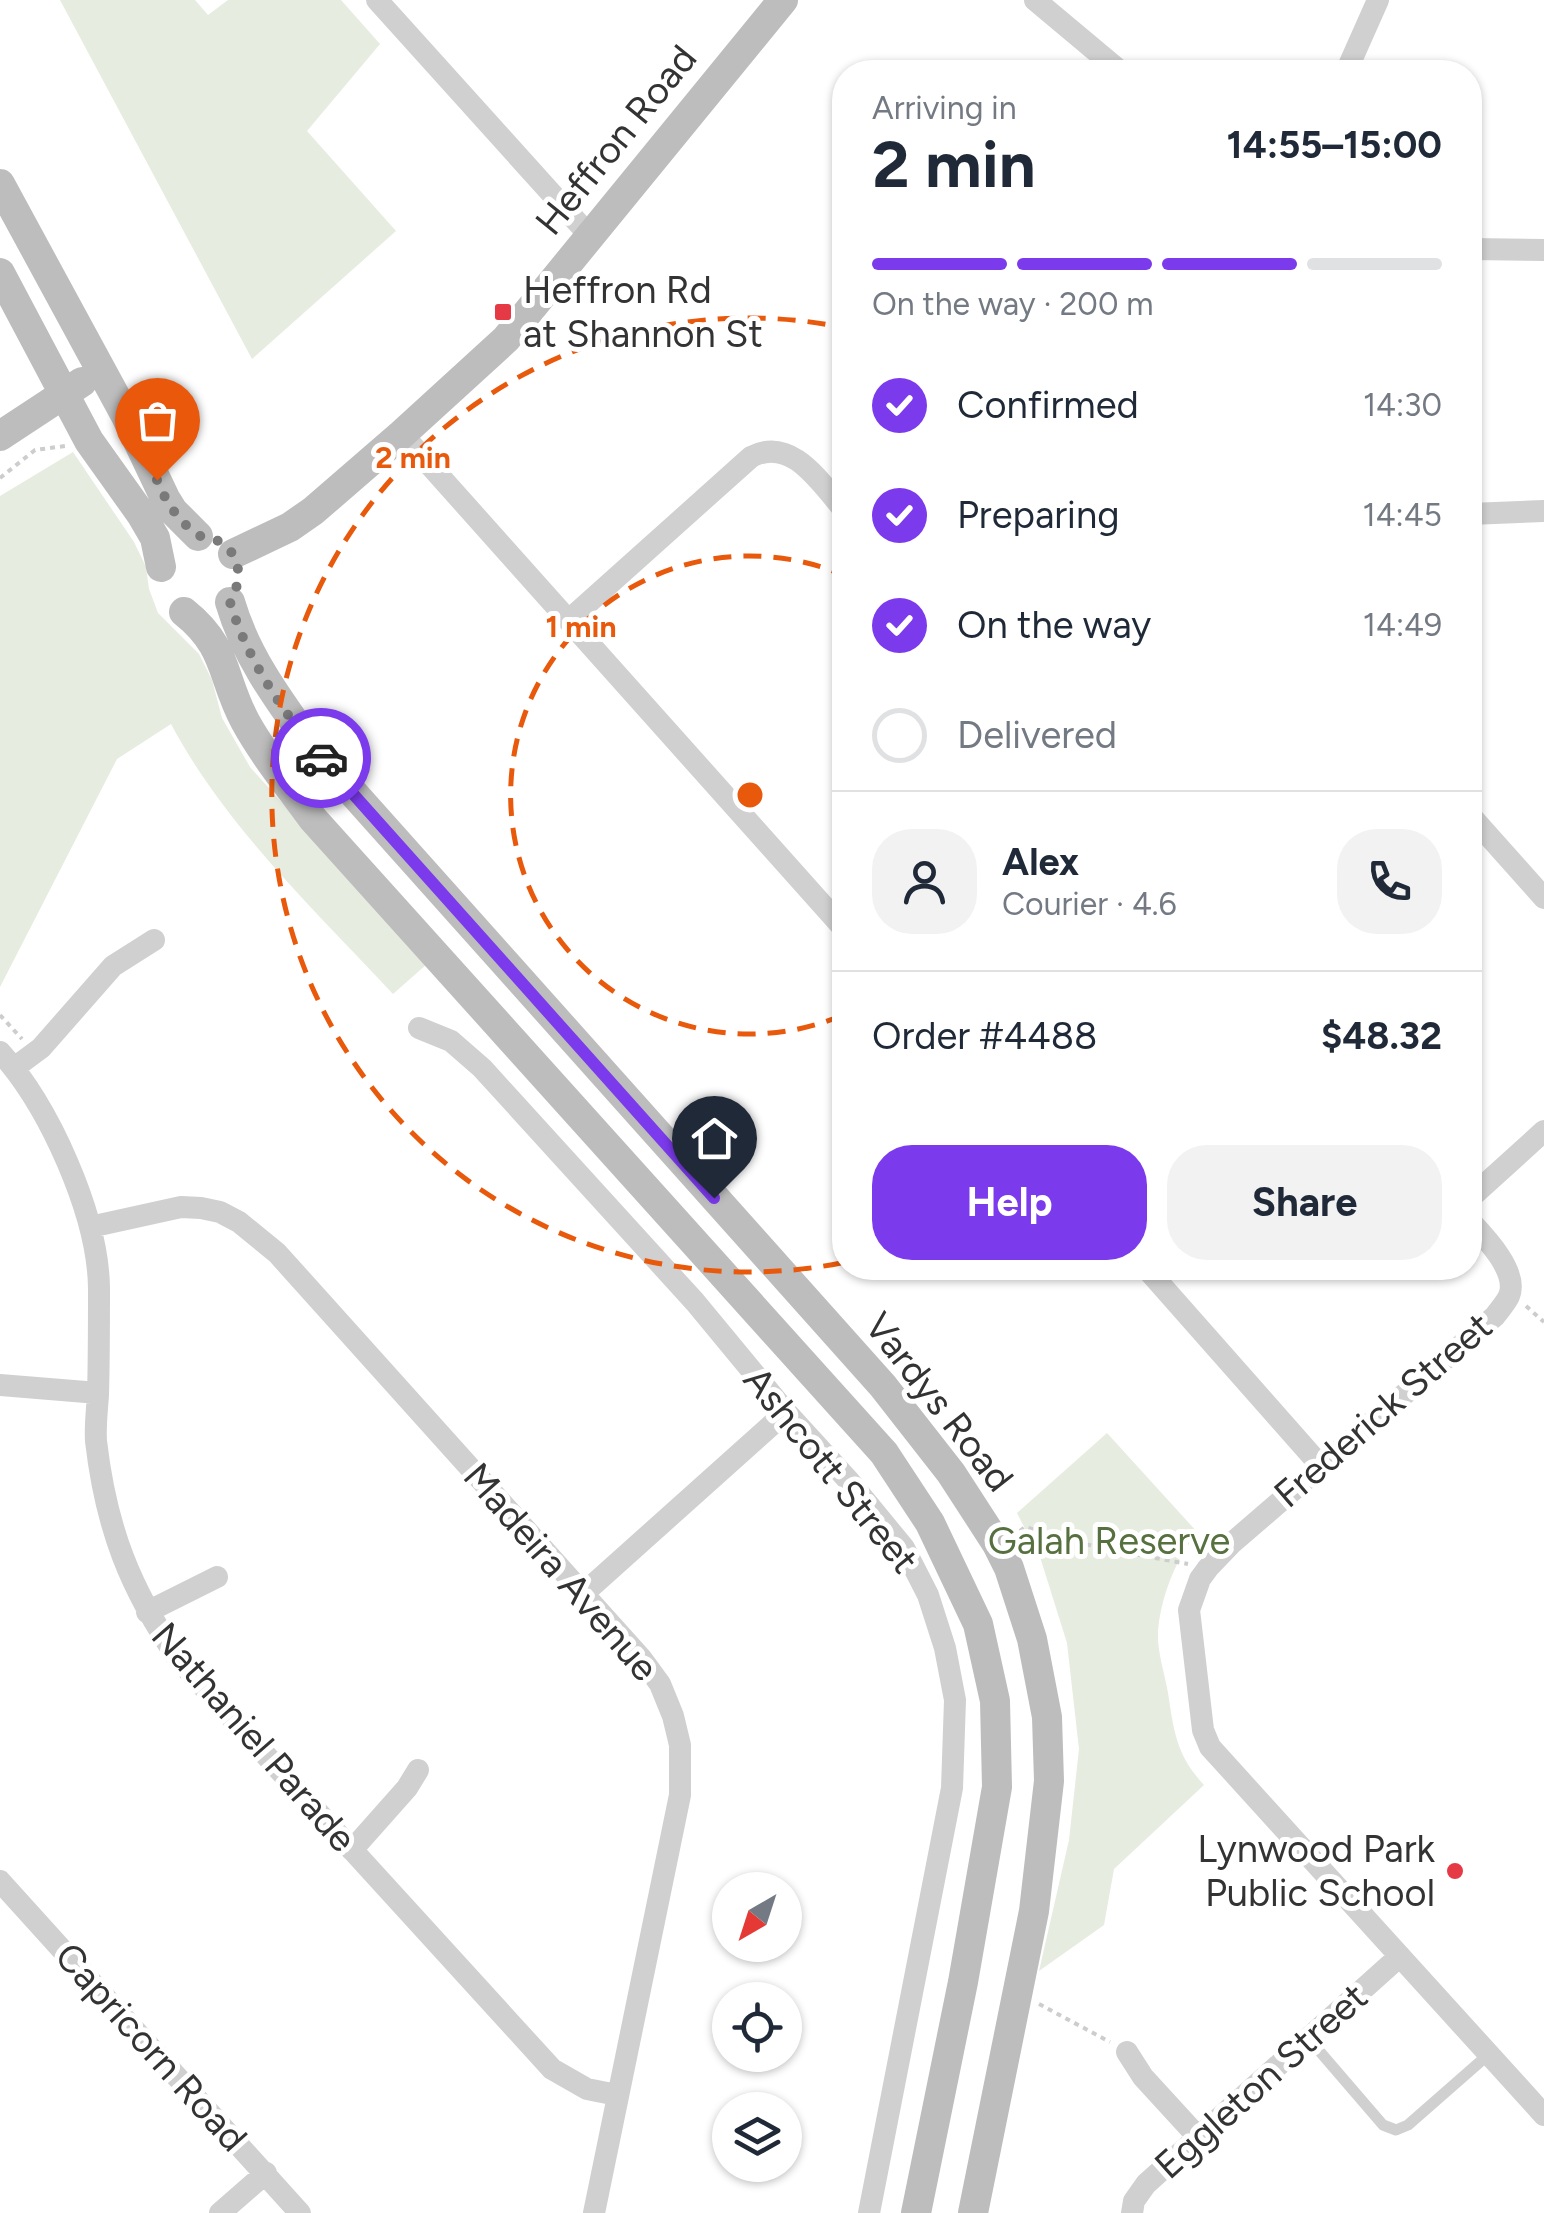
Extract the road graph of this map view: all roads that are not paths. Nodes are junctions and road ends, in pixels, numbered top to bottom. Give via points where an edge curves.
1 (377, 0) edge
2 (783, 0) edge
3 (1035, 0) edge
4 (1378, 0) edge
5 (1106, 60) edge
6 (1351, 60) edge
7 (0, 184) edge
8 (589, 236) junction
9 (1482, 250) edge
10 (1544, 250) edge
11 (0, 273) edge
12 (102, 370) junction
13 (64, 393) junction
14 (402, 434) junction
15 (0, 436) edge
16 (832, 497) edge
17 (1544, 511) edge
18 (1482, 514) edge
19 (198, 536) junction
20 (233, 554) junction
21 (161, 567) junction
22 (230, 602) junction
23 (184, 612) junction
24 (569, 620) junction
25 (1482, 828) edge
26 (1544, 898) edge
27 (832, 915) edge
28 (154, 940) dead end
29 (419, 1028) dead end
30 (7, 1060) edge
31 (1544, 1132) edge
32 (1482, 1187) edge
33 (90, 1227) junction
34 (1482, 1235) edge
35 (1157, 1280) edge
36 (0, 1385) edge
37 (98, 1393) junction
38 (786, 1412) junction
39 (1320, 1464) junction
40 (217, 1576) dead end
41 (584, 1593) junction
42 (146, 1612) junction
43 (418, 1770) dead end
44 (352, 1850) junction
45 (0, 1881) edge
46 (1400, 1956) junction
47 (1309, 2038) junction
48 (1127, 2052) road end
49 (1489, 2054) junction
50 (617, 2095) junction
51 (1544, 2115) edge
52 (1198, 2137) junction
53 (266, 2173) junction
54 (220, 2213) edge
55 (300, 2213) edge
56 (594, 2213) edge
57 (869, 2213) edge
58 (916, 2213) edge
59 (973, 2213) edge
60 (1132, 2213) edge

1 - 8 street
2 - 8 main road, Heffron Road
3 - 5 street
4 - 6 street
7 - 12 main road
8 - 14 main road, Heffron Road via 506,339
9 - 10 street
11 - 13 main road
12 - 13 main road
12 - 19 main road via 164,498
13 - 15 main road
13 - 21 main road via 141,514
14 - 20 main road, Heffron Road via 313,511
14 - 24 street
16 - 24 street via 798,460 760,452
17 - 18 street
19 - 20 main road
19 - 21 main road via 174,546
20 - 22 main road via 240,576
21 - 23 main road via 164,594
22 - 23 main road via 208,615
22 - 59 main road, Vardys Road via 248,651 313,748 883,1386 984,1520 1008,1568 1032,1639 1047,1717 1049,1781 1034,1911
23 - 58 main road, Vardys Road via 210,637 246,724 313,819 884,1453 930,1523 978,1624 995,1701 997,1787
24 - 27 street
25 - 26 street
28 - 30 street via 113,966 41,1048
29 - 38 street, Ashcott Street via 451,1042 482,1068
30 - 33 street, Nathaniel Parade via 58,1141
31 - 32 street
33 - 37 street, Nathaniel Parade via 99,1282
33 - 41 street, Madeira Avenue via 201,1208 258,1236
34 - 39 street, Frederick Street via 1511,1278 1510,1294 1495,1316
35 - 39 street
36 - 37 street
37 - 42 street, Nathaniel Parade via 104,1488 117,1542
38 - 41 street
38 - 57 street, Ashcott Street via 904,1548 934,1613 955,1700 952,1788
39 - 46 street, Frederick Street via 1208,1568 1195,1591 1189,1610 1203,1730 1216,1754
40 - 42 street
41 - 50 street, Madeira Avenue via 660,1684 680,1745 680,1795
42 - 44 street, Nathaniel Parade via 179,1660
43 - 44 street
44 - 50 street, Nathaniel Parade via 552,2069 587,2089
45 - 53 street, Capricorn Road
46 - 47 street, Eggleton Street
46 - 49 street, Frederick Street
47 - 49 lane via 1384,2125 1396,2130
47 - 52 street, Eggleton Street
48 - 52 street
49 - 51 street, Frederick Street
50 - 56 street, Madeira Avenue
52 - 60 street, Eggleton Street via 1146,2184
53 - 54 street
53 - 55 street, Capricorn Road

